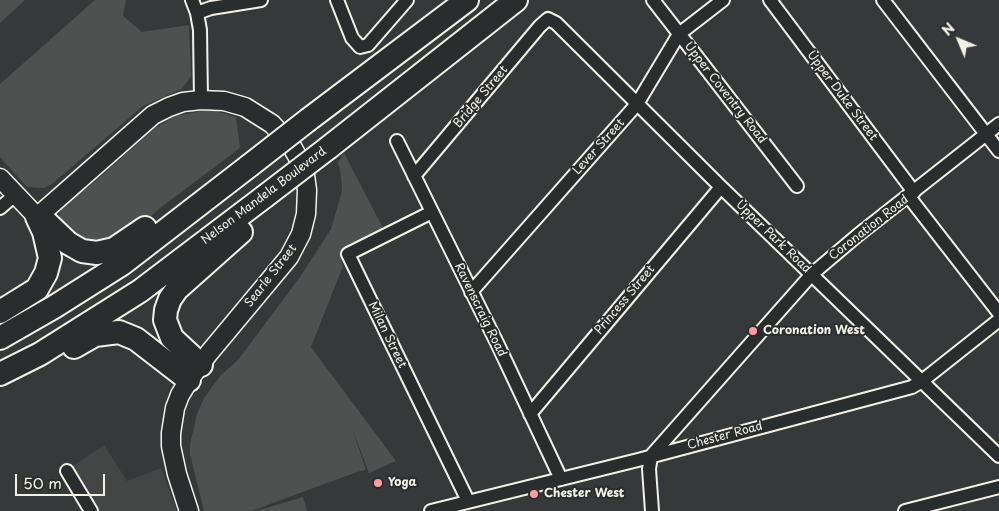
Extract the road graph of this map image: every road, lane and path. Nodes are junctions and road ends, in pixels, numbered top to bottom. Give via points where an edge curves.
1 (192, 0) edge
2 (261, 0) edge
3 (337, 0) edge
4 (407, 0) edge
5 (467, 0) edge
6 (516, 0) edge
7 (653, 0) edge
8 (723, 0) edge
9 (770, 0) edge
10 (882, 0) edge
11 (198, 13) junction
12 (548, 19) joint
13 (679, 34) junction
14 (201, 100) junction
15 (637, 104) junction
16 (999, 124) edge
17 (986, 134) junction
18 (397, 141) dead end
19 (999, 151) edge
20 (247, 162) junction
21 (414, 176) junction
22 (0, 178) edge
23 (797, 186) dead end
24 (721, 187) junction
25 (14, 195) junction
26 (911, 195) junction
27 (268, 202) junction
28 (0, 208) edge
29 (432, 212) junction
30 (37, 217) junction
31 (812, 274) junction
32 (471, 292) junction
33 (0, 312) edge
34 (999, 313) edge
35 (999, 320) edge
36 (0, 338) edge
37 (195, 372) junction
38 (0, 374) edge
39 (922, 381) junction
40 (0, 386) edge
41 (530, 414) junction
42 (651, 456) junction
43 (999, 456) edge
44 (67, 471) dead end
45 (561, 479) junction
46 (999, 487) edge
47 (468, 501) junction
48 (91, 511) edge
49 (189, 511) edge
50 (431, 511) edge
51 (652, 511) edge
52 (905, 511) edge

1 - 11 street
2 - 11 street
3 - 4 street via 352,38 360,47 368,45 382,32
5 - 20 highway, bridge
6 - 27 highway, Nelson Mandela Boulevard, bridge via 372,114
7 - 13 street, Upper Coventry Road
8 - 13 street, Lever Street
9 - 26 street, Upper Duke Street
10 - 17 street
11 - 14 street
12 - 15 street, Upper Park Road via 556,23
12 - 21 street, Bridge Street
13 - 15 street, Lever Street
13 - 23 street, Upper Coventry Road
14 - 30 street, Searle Street via 184,102 154,115
14 - 37 street, Searle Street via 224,101 245,107 272,124 291,145 304,168 307,190 301,234 289,256
15 - 24 street, Upper Park Road
15 - 32 street, Lever Street
16 - 17 street, Coronation Road
17 - 19 street
17 - 26 street, Coronation Road
18 - 21 street, Ravenscraig Road
20 - 30 highway via 114,250 82,251
20 - 36 highway via 122,264
21 - 29 street, Ravenscraig Road
22 - 25 street
24 - 31 street, Upper Park Road
24 - 41 street, Princess Street
25 - 28 street
25 - 30 street
26 - 31 street, Coronation Road
26 - 34 street, Upper Duke Street
27 - 37 highway via 170,299 166,310 167,329
27 - 38 highway, Nelson Mandela Boulevard via 140,291 40,354
29 - 32 street, Ravenscraig Road
29 - 47 street, Milan Street via 348,254
30 - 33 highway via 50,258 46,273 37,289
31 - 39 street, Upper Park Road
31 - 42 street, Coronation Road
32 - 41 street, Ravenscraig Road
35 - 39 street, Chester Road
37 - 40 highway via 119,332 95,335
37 - 49 street, Searle Street via 180,395 171,433 173,458
39 - 42 street, Chester Road via 900,390
39 - 43 street, Upper Park Road
41 - 45 street, Ravenscraig Road
42 - 45 street, Chester Road
42 - 51 street
44 - 48 street
45 - 47 street, Chester Road
46 - 52 street
47 - 50 street, Chester Road

